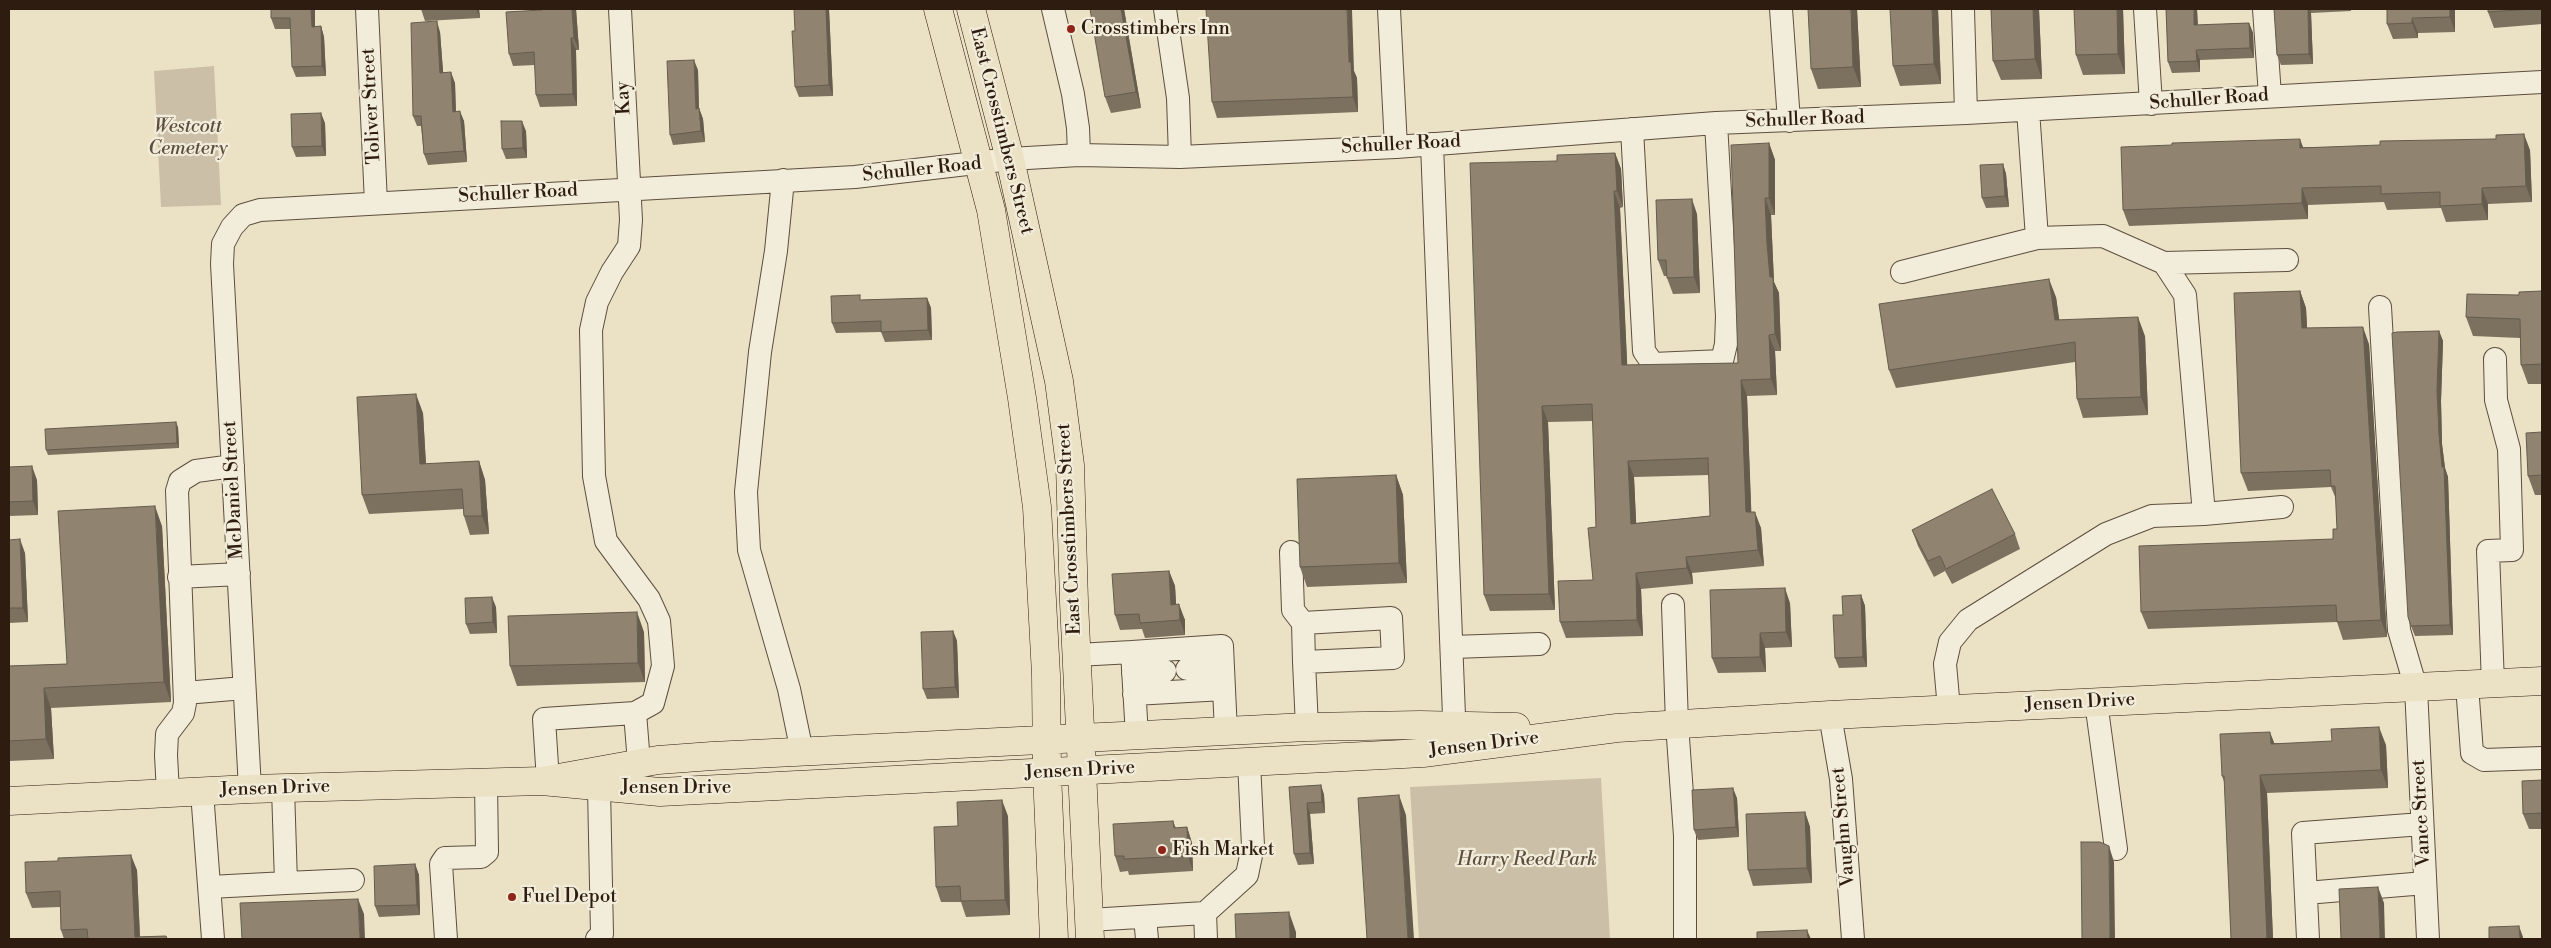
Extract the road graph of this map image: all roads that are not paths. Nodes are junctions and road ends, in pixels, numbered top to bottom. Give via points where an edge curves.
1 (367, 9) edge
2 (620, 9) edge
3 (938, 9) edge
4 (971, 9) edge
5 (1053, 9) edge
6 (1165, 9) edge
7 (1389, 9) edge
8 (1781, 9) edge
9 (1963, 9) edge
10 (2145, 9) edge
11 (2264, 9) edge
12 (2542, 82) edge
13 (2270, 96) junction
14 (2151, 104) junction
15 (2028, 110) junction
16 (1966, 113) junction
17 (1789, 121) junction
18 (1716, 123) junction
19 (1632, 129) junction
20 (1432, 144) junction
21 (1396, 146) junction
22 (1079, 155) junction
23 (1180, 156) junction
24 (1010, 159) junction
25 (980, 164) junction
26 (783, 180) junction
27 (629, 188) junction
28 (376, 203) junction
29 (260, 210) joint
30 (2037, 238) junction
31 (2287, 260) dead end
32 (2164, 263) junction
33 (1902, 272) dead end
34 (2380, 306) dead end
35 (2495, 359) dead end
36 (1020, 389) junction
37 (1060, 390) junction
38 (233, 466) junction
39 (2282, 507) dead end
40 (2204, 514) junction
41 (1291, 552) dead end
42 (239, 574) junction
43 (179, 577) junction
44 (1673, 605) dead end
45 (1303, 623) junction
46 (1539, 644) dead end
47 (1453, 647) junction
48 (1077, 655) junction
49 (1304, 662) junction
50 (1133, 673) junction
51 (1223, 678) junction
52 (2542, 681) edge
53 (2480, 684) junction
54 (244, 688) junction
55 (2416, 688) junction
56 (185, 693) junction
57 (2096, 702) junction
58 (1949, 709) junction
59 (635, 712) junction
60 (1830, 714) junction
61 (1677, 724) junction
62 (1307, 728) junction
63 (1226, 732) junction
64 (1137, 736) junction
65 (1456, 737) junction
66 (1081, 739) junction
67 (1047, 740) junction
68 (802, 752) junction
69 (712, 756) junction
70 (2542, 758) edge
71 (1248, 762) junction
72 (639, 763) junction
73 (1083, 771) junction
74 (1047, 772) junction
75 (545, 781) junction
76 (486, 783) junction
77 (283, 788) junction
78 (600, 788) junction
79 (250, 789) junction
80 (713, 790) junction
81 (202, 792) junction
82 (168, 793) junction
83 (9, 801) edge
84 (2422, 824) junction
85 (2116, 849) dead end
86 (353, 880) dead end
87 (2425, 883) junction
88 (286, 884) junction
89 (210, 887) junction
90 (2306, 893) junction
91 (1205, 913) junction
92 (1146, 917) junction
93 (1090, 930) edge
94 (212, 939) edge
95 (446, 939) edge
96 (597, 939) edge
97 (1054, 939) edge
98 (1147, 939) edge
99 (1206, 939) edge
100 (1685, 939) edge
101 (1853, 939) edge
102 (2308, 939) edge
103 (2428, 939) edge

1 - 28 street, Toliver Street
2 - 27 street, Kay
3 - 25 main road, East Crosstimbers Street
4 - 24 main road, East Crosstimbers Street
5 - 22 street via 1073,94
6 - 23 street via 1178,98
7 - 21 street
8 - 17 street
9 - 16 street
10 - 14 street
11 - 13 street
12 - 13 street, Schuller Road
13 - 14 street, Schuller Road
14 - 15 street, Schuller Road
15 - 16 street, Schuller Road
15 - 30 street
16 - 17 street, Schuller Road
17 - 18 street, Schuller Road
18 - 19 street, Schuller Road
18 - 19 street via 1727,316 1722,361 1653,364 1644,351
19 - 20 street, Schuller Road
20 - 21 street, Schuller Road
20 - 47 street
21 - 23 street, Schuller Road
22 - 23 street, Schuller Road
22 - 24 street, Schuller Road
24 - 25 street, Schuller Road
24 - 37 main road, East Crosstimbers Street
25 - 26 street, Schuller Road via 856,177
25 - 36 main road, East Crosstimbers Street via 991,210
26 - 27 street, Schuller Road
26 - 68 street via 760,352 746,492 749,550 789,689
27 - 28 street, Schuller Road
27 - 59 street, Kay via 629,246 597,302 591,330 594,476 606,541 649,599 659,620 663,666 653,703
28 - 29 street, Schuller Road
29 - 38 street, McDaniel Street via 243,215 232,227 224,244 222,264
30 - 32 street via 2103,236
30 - 33 street
31 - 32 street
32 - 40 street via 2185,295
34 - 55 street, Vance Street via 2399,630
35 - 53 street via 2496,400 2509,449 2512,550 2488,551
36 - 37 main road
36 - 67 main road, East Crosstimbers Street via 1037,507
37 - 48 main road, East Crosstimbers Street via 1070,466
38 - 42 street, McDaniel Street
38 - 43 street via 196,472 180,481 176,502
39 - 40 street
40 - 58 street via 2152,516 2106,534 1968,620 1950,642 1945,664
41 - 45 street via 1293,610
42 - 43 street
42 - 54 street, McDaniel Street
43 - 56 street
44 - 61 street
45 - 49 street
45 - 49 street via 1391,618 1393,658
46 - 47 street
47 - 65 street
48 - 50 street
48 - 66 main road, East Crosstimbers Street
49 - 62 street
50 - 51 street
50 - 51 street via 1176,670
50 - 51 street via 1222,646
50 - 64 street
51 - 63 street
52 - 53 main road, Jensen Drive
53 - 55 main road, Jensen Drive
53 - 70 street via 2472,752 2484,760
54 - 56 street
54 - 79 street, McDaniel Street
55 - 57 main road, Jensen Drive
55 - 84 street, Vance Street
56 - 82 street via 183,713 167,734
57 - 58 main road, Jensen Drive
57 - 85 street
58 - 60 main road, Jensen Drive
59 - 72 street
59 - 75 street via 544,719
60 - 61 main road, Jensen Drive
60 - 101 street, Vaughn Street via 1841,779
61 - 65 main road, Jensen Drive
61 - 100 street via 1684,836
62 - 63 main road, Jensen Drive
62 - 65 main road, Jensen Drive
63 - 64 main road, Jensen Drive
64 - 66 main road, Jensen Drive
65 - 71 main road, Jensen Drive via 1424,753
66 - 67 main road, Jensen Drive
66 - 73 main road, East Crosstimbers Street
67 - 68 main road, Jensen Drive
67 - 74 main road, East Crosstimbers Street
68 - 69 main road, Jensen Drive
69 - 72 main road, Jensen Drive
69 - 80 main road
71 - 73 main road, Jensen Drive
71 - 91 street via 1252,846 1248,875
72 - 75 main road, Jensen Drive
73 - 74 main road, Jensen Drive
73 - 93 main road, East Crosstimbers Street
74 - 80 main road, Jensen Drive
74 - 97 main road, East Crosstimbers Street
75 - 76 main road, Jensen Drive
75 - 78 main road, Jensen Drive
76 - 77 main road, Jensen Drive
76 - 95 street via 487,852 481,857 445,858 441,864
77 - 79 main road, Jensen Drive
77 - 88 street
78 - 80 main road, Jensen Drive via 660,792
78 - 96 street via 602,934
79 - 81 main road, Jensen Drive
81 - 82 main road, Jensen Drive
81 - 89 street
82 - 83 main road, Jensen Drive
84 - 87 street, Vance Street
84 - 90 street via 2303,833
86 - 88 street
87 - 90 street
87 - 103 street, Vance Street
88 - 89 street
89 - 94 street
90 - 102 street
91 - 92 street
91 - 99 street
92 - 93 street
92 - 98 street

